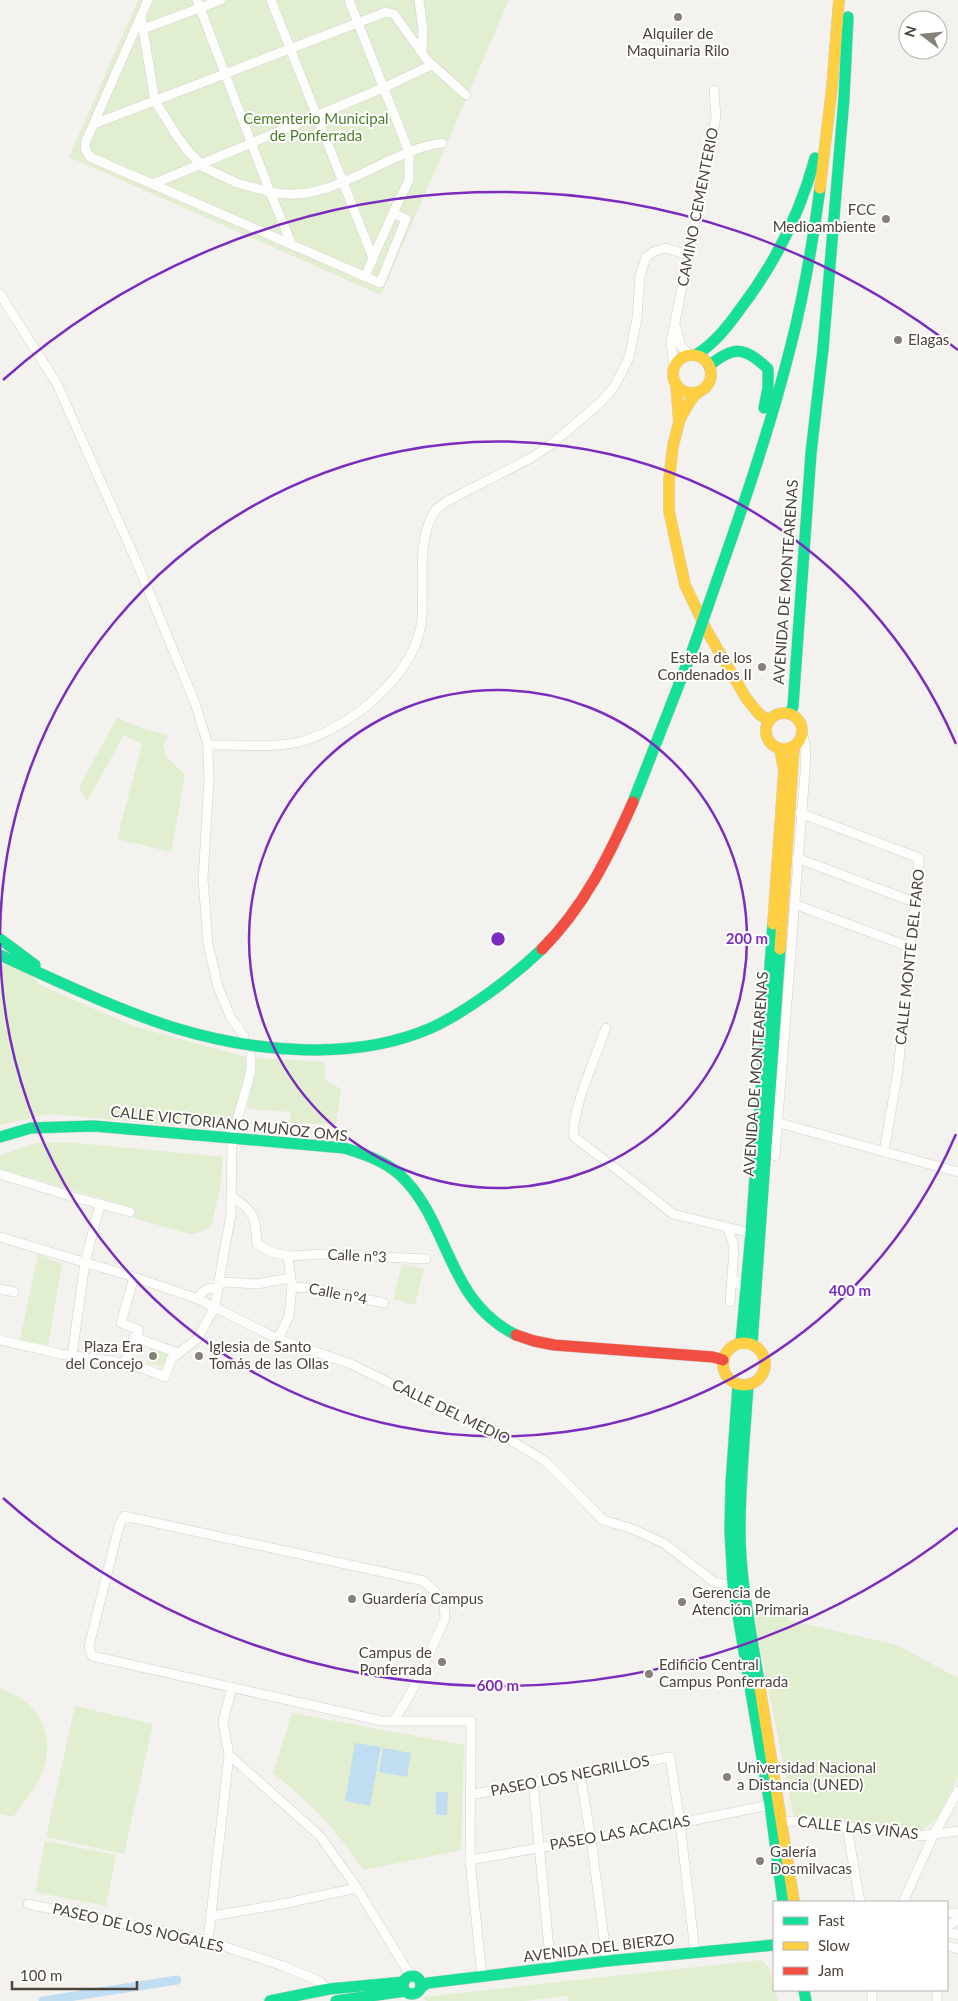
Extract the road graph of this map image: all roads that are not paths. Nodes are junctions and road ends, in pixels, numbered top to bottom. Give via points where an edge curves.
1 (148, 0) edge
2 (221, 0) edge
3 (270, 0) edge
4 (349, 0) edge
5 (419, 0) edge
6 (839, 0) edge
7 (848, 0) edge
8 (199, 4) edge
9 (141, 16) junction
10 (358, 22) junction
11 (143, 29) junction
12 (837, 38) junction
13 (290, 50) junction
14 (422, 51) junction
15 (432, 65) junction
16 (226, 74) junction
17 (383, 88) junction
18 (714, 90) dead end
19 (466, 95) dead end
20 (155, 101) junction
21 (316, 116) junction
22 (94, 124) junction
23 (252, 142) junction
24 (442, 142) dead end
25 (409, 152) junction
26 (201, 164) junction
27 (343, 182) junction
28 (153, 184) junction
29 (270, 192) junction
30 (393, 213) junction
31 (292, 245) junction
32 (688, 255) junction
33 (373, 258) junction
34 (365, 277) junction
35 (0, 294) edge
36 (675, 325) junction
37 (693, 355) junction
38 (709, 366) junction
39 (674, 367) junction
40 (676, 384) junction
41 (698, 392) junction
42 (679, 422) junction
43 (736, 528) junction
44 (790, 714) junction
45 (769, 721) junction
46 (802, 734) junction
47 (208, 745) junction
48 (794, 747) junction
49 (780, 750) junction
50 (800, 813) junction
51 (797, 858) junction
52 (914, 902) junction
53 (794, 904) junction
54 (0, 938) edge
55 (910, 946) junction
56 (0, 955) edge
57 (47, 976) junction
58 (606, 1028) dead end
59 (244, 1036) dead end
60 (251, 1056) dead end
61 (778, 1123) junction
62 (0, 1137) edge
63 (232, 1138) junction
64 (884, 1152) junction
65 (775, 1156) dead end
66 (958, 1172) edge
67 (0, 1174) edge
68 (232, 1196) junction
69 (100, 1204) junction
70 (130, 1212) dead end
71 (727, 1227) junction
72 (746, 1232) junction
73 (0, 1237) edge
74 (734, 1246) junction
75 (288, 1256) junction
76 (426, 1259) dead end
77 (85, 1262) junction
78 (134, 1277) junction
79 (732, 1278) junction
80 (291, 1282) junction
81 (219, 1286) junction
82 (0, 1289) edge
83 (746, 1290) junction
84 (14, 1292) dead end
85 (198, 1299) junction
86 (730, 1302) dead end
87 (384, 1303) dead end
88 (216, 1307) junction
89 (136, 1338) junction
90 (278, 1339) junction
91 (0, 1340) edge
92 (747, 1343) junction
93 (178, 1353) junction
94 (72, 1356) junction
95 (723, 1360) junction
96 (124, 1363) junction
97 (743, 1385) junction
98 (738, 1586) junction
99 (232, 1687) junction
100 (394, 1720) junction
101 (230, 1755) junction
102 (580, 1773) junction
103 (533, 1782) junction
104 (958, 1791) edge
105 (470, 1795) junction
106 (770, 1805) junction
107 (680, 1823) junction
108 (782, 1824) junction
109 (847, 1828) junction
110 (958, 1831) edge
111 (934, 1834) junction
112 (591, 1839) junction
113 (540, 1847) junction
114 (470, 1860) junction
115 (357, 1888) junction
116 (783, 1901) edge
117 (794, 1901) edge
118 (860, 1901) edge
119 (903, 1901) edge
120 (28, 1904) dead end
121 (212, 1916) junction
122 (208, 1941) junction
123 (773, 1945) edge
124 (695, 1952) junction
125 (607, 1961) junction
126 (551, 1969) junction
127 (482, 1977) junction
128 (413, 1981) junction
129 (329, 1989) junction
130 (270, 2001) edge
131 (336, 2001) edge

1 - 9 street
2 - 8 street
3 - 13 street
4 - 10 street
5 - 14 street
6 - 12 main road
7 - 44 main road, AVENIDA DE MONTEARENAS via 844,98
8 - 11 street
8 - 16 street
9 - 11 street
9 - 22 street
10 - 13 street
10 - 14 street via 386,12 394,14
10 - 17 street
11 - 20 street
12 - 37 main road via 808,186 787,240 752,294 711,347
12 - 43 main road via 822,169 803,284 777,397
13 - 16 street
13 - 21 street
14 - 15 street
15 - 17 street
15 - 19 street
16 - 20 street
16 - 23 street
17 - 21 street
17 - 25 street
18 - 32 street, CAMINO CEMENTERIO via 716,117
20 - 22 street
20 - 26 street via 177,136
21 - 23 street
21 - 27 street
22 - 28 street via 85,148 90,157
23 - 26 street
23 - 29 street
24 - 25 street
25 - 27 street
25 - 30 street via 409,180
26 - 28 street
26 - 29 street via 237,183
27 - 29 street via 312,192
27 - 33 street
28 - 31 street
29 - 31 street
30 - 33 street
30 - 34 street via 406,219 380,283
31 - 34 street
32 - 36 street, CAMINO CEMENTERIO
32 - 47 street via 666,248 646,256 640,276 637,318 629,358 614,387 601,402 531,458 437,508 426,532 423,552 419,634 391,684 368,706 338,725 302,741
33 - 34 street
35 - 47 street via 56,384 138,566 195,703
36 - 37 street via 681,346
36 - 39 street, CAMINO CEMENTERIO via 671,342
37 - 38 main road via 704,359
37 - 39 main road via 678,361
38 - 41 main road via 710,378 704,389
38 - 43 main road via 721,354 737,349 755,355 768,369 768,388
39 - 40 main road
40 - 41 main road via 688,392
40 - 42 main road
41 - 42 main road
42 - 45 main road via 669,480 669,511 685,585 746,698
43 - 57 main road, bridge via 694,646 620,833 587,892 547,945 489,995 432,1027 387,1042 338,1050 296,1051 256,1047 184,1032 115,1007
44 - 45 main road via 776,715
44 - 46 main road via 800,722
45 - 49 main road via 768,740
46 - 48 main road
46 - 50 street via 806,748
47 - 59 street via 203,880 208,944 218,987
48 - 49 main road
48 - 92 main road, AVENIDA DE MONTEARENAS
49 - 72 main road, AVENIDA DE MONTEARENAS via 784,771
50 - 51 street
50 - 52 street, CALLE MONTE DEL FARO via 919,858
51 - 52 street
51 - 53 street
52 - 55 street, CALLE MONTE DEL FARO
53 - 55 street
53 - 61 street
54 - 57 main road
55 - 64 street, CALLE MONTE DEL FARO via 898,1071
56 - 57 main road
58 - 71 street via 576,1114 574,1137 673,1214
60 - 63 street via 248,1082
61 - 64 street
61 - 65 street
62 - 63 main road, CALLE VICTORIANO MUÑOZ OMS via 31,1128 68,1126
63 - 68 street
63 - 95 main road, CALLE VICTORIANO MUÑOZ OMS via 344,1148 385,1164 403,1178 418,1198 462,1284 479,1308 513,1334 544,1344
64 - 66 street
67 - 69 street
68 - 75 street via 255,1218 257,1244
68 - 81 street via 232,1215
69 - 70 street
69 - 77 street
71 - 72 street
71 - 74 street
72 - 74 street via 739,1234
72 - 83 main road, AVENIDA DE MONTEARENAS
73 - 77 street, CALLE DEL MEDIO
74 - 79 street
75 - 76 street, Calle nº3 via 323,1254
75 - 80 street
77 - 78 street, CALLE DEL MEDIO
77 - 94 street
78 - 85 street, CALLE DEL MEDIO
78 - 89 street via 121,1323 139,1330
79 - 83 street
79 - 86 street
80 - 81 street, Calle nº4 via 226,1282
80 - 87 street, Calle nº4
80 - 90 street via 288,1316
81 - 85 street via 201,1292
81 - 88 street
82 - 84 street
83 - 92 main road, AVENIDA DE MONTEARENAS
85 - 88 street, CALLE DEL MEDIO
88 - 90 street, CALLE DEL MEDIO
88 - 93 street via 196,1339
89 - 93 street
89 - 96 street
90 - 98 street, CALLE DEL MEDIO via 351,1364 487,1426 545,1461 603,1520 665,1544 714,1582
91 - 94 street
92 - 95 main road via 731,1346
92 - 97 main road via 762,1351 766,1364 759,1380
93 - 96 street via 171,1359 165,1377
94 - 96 street
95 - 97 main road via 726,1375
97 - 98 main road via 730,1530
98 - 106 main road
98 - 108 main road
99 - 100 street via 382,1721
99 - 100 street via 92,1656 89,1646 124,1516 424,1581 444,1601 445,1619 410,1696
99 - 101 street via 223,1722
100 - 105 street via 471,1721
101 - 115 street via 320,1836
101 - 121 street
102 - 103 street, PASEO LOS NEGRILLOS
102 - 107 street, PASEO LOS NEGRILLOS via 670,1757
102 - 112 street
103 - 105 street, PASEO LOS NEGRILLOS
103 - 113 street
104 - 111 street
105 - 114 street
106 - 107 street, PASEO LAS ACACIAS
106 - 116 main road
107 - 112 street, PASEO LAS ACACIAS
107 - 124 street
108 - 109 street, CALLE LAS VIÑAS via 789,1821
108 - 117 main road
109 - 111 street, CALLE LAS VIÑAS via 919,1836
109 - 118 street
110 - 111 street, CALLE LAS VIÑAS
111 - 119 street
112 - 113 street, PASEO LAS ACACIAS
112 - 125 street
113 - 114 street, PASEO LAS ACACIAS
113 - 126 street
114 - 127 street
115 - 121 street
115 - 128 street
120 - 122 street, PASEO DE LOS NOGALES
121 - 122 street
122 - 129 street, PASEO DE LOS NOGALES via 283,1966 319,1981
123 - 124 main road, AVENIDA DEL BIERZO
124 - 125 main road, AVENIDA DEL BIERZO
125 - 126 main road, AVENIDA DEL BIERZO
126 - 127 main road, AVENIDA DEL BIERZO
127 - 128 main road, AVENIDA DEL BIERZO
128 - 129 main road, AVENIDA DEL BIERZO
128 - 131 main road, AVENIDA DEL BIERZO
129 - 130 main road, AVENIDA DEL BIERZO

